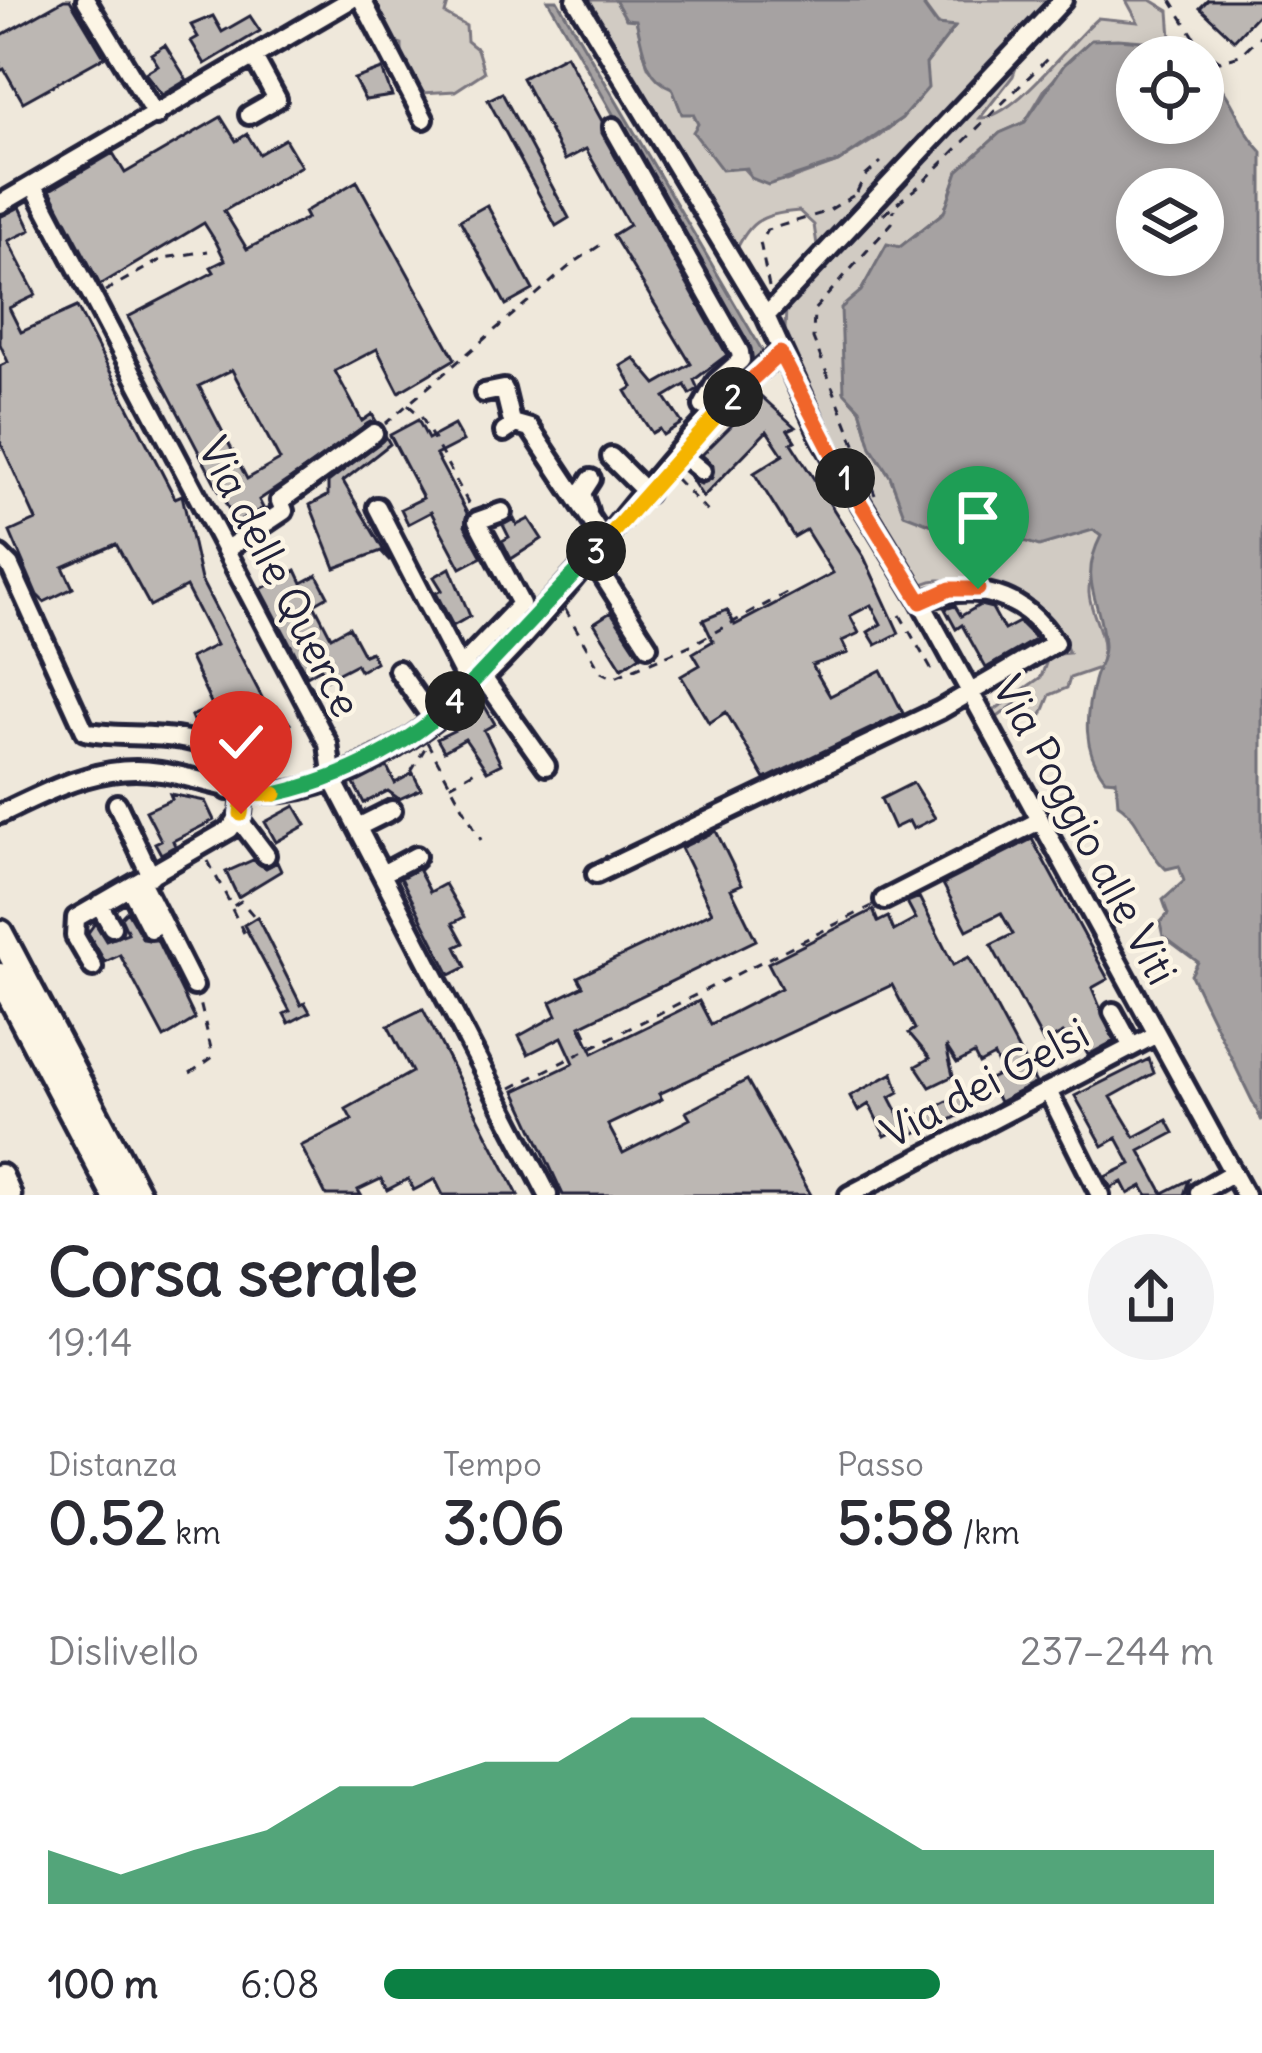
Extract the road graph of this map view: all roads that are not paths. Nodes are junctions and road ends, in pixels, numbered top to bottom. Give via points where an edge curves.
1 (86, 0) edge
2 (350, 0) edge
3 (362, 0) edge
4 (576, 0) edge
5 (1063, 0) edge
6 (254, 57) junction
7 (249, 115) dead end
8 (156, 116) junction
9 (424, 119) dead end
10 (613, 128) dead end
11 (34, 188) junction
12 (0, 204) edge
13 (762, 310) junction
14 (780, 353) junction
15 (484, 393) dead end
16 (683, 405) dead end
17 (708, 412) junction
18 (374, 433) road end
19 (680, 453) junction
20 (611, 457) dead end
21 (702, 470) dead end
22 (591, 479) dead end
23 (647, 493) junction
24 (377, 507) dead end
25 (502, 512) dead end
26 (590, 526) junction
27 (605, 542) junction
28 (227, 549) junction
29 (0, 556) edge
30 (591, 556) junction
31 (921, 602) junction
32 (648, 646) dead end
33 (398, 670) dead end
34 (472, 679) junction
35 (970, 694) junction
36 (426, 724) junction
37 (546, 766) dead end
38 (333, 780) junction
39 (235, 792) junction
40 (116, 804) dead end
41 (392, 810) dead end
42 (0, 814) edge
43 (238, 818) junction
44 (1039, 821) junction
45 (358, 827) junction
46 (413, 854) dead end
47 (266, 855) dead end
48 (380, 870) junction
49 (596, 874) dead end
50 (141, 882) junction
51 (884, 900) road end
52 (99, 904) junction
53 (112, 927) dead end
54 (151, 929) dead end
55 (0, 933) edge
56 (93, 967) dead end
57 (0, 976) edge
58 (194, 986) road end
59 (1113, 1012) dead end
60 (1155, 1035) junction
61 (1132, 1047) junction
62 (1048, 1091) junction
63 (1232, 1173) junction
64 (0, 1177) edge
65 (1199, 1192) dead end
66 (8, 1195) edge
67 (115, 1195) edge
68 (138, 1195) edge
69 (548, 1195) edge
70 (849, 1195) edge
71 (1100, 1195) edge
72 (1245, 1195) edge

1 - 8 street
2 - 6 street
3 - 9 street
4 - 13 street, Via Poggio alle Viti
5 - 13 street via 859,219
6 - 7 street via 277,99
6 - 8 street
8 - 11 street
10 - 17 street via 740,352 741,361 716,382
11 - 12 street
11 - 28 street, Via delle Querce
13 - 14 street, Via Poggio alle Viti
14 - 17 street
14 - 31 street, Via Poggio alle Viti
15 - 26 street via 504,389 509,429 530,428
16 - 17 street
17 - 19 street
18 - 28 street
19 - 21 street
19 - 23 street
20 - 23 street
22 - 26 street via 582,493
23 - 27 street
24 - 34 street
25 - 34 street via 477,520 520,604 469,659
26 - 27 street
27 - 30 street
28 - 38 street, Via delle Querce via 328,744
29 - 39 street via 85,731 207,748
30 - 32 street
30 - 34 street
31 - 35 street, Via Poggio alle Viti
31 - 35 street via 950,589 978,589 1037,615 1055,643
33 - 36 street
34 - 36 street
34 - 37 street
35 - 44 street, Via Poggio alle Viti
35 - 49 street
36 - 38 street
38 - 39 street via 276,794
38 - 45 street, Via delle Querce
39 - 42 street via 113,771
39 - 43 street
40 - 50 street
41 - 45 street
43 - 47 street
43 - 50 street
44 - 51 street
44 - 60 street, Via Poggio alle Viti
45 - 48 street, Via delle Querce
46 - 48 street
48 - 69 street, Via delle Querce
50 - 52 street
50 - 54 street
50 - 58 street
52 - 53 street
52 - 56 street via 73,929
55 - 68 highway
57 - 67 highway
59 - 61 street
60 - 61 street, Via dei Gelsi
60 - 63 street, Via Poggio alle Viti
61 - 62 street, Via dei Gelsi
62 - 70 street, Via dei Gelsi
62 - 71 street
63 - 65 street
63 - 72 street, Via Poggio alle Viti
64 - 66 highway

